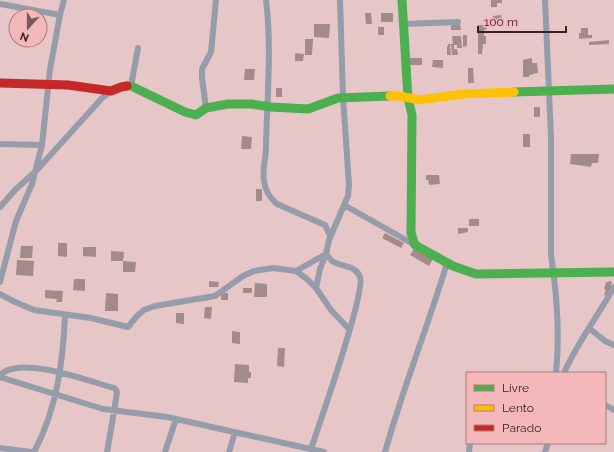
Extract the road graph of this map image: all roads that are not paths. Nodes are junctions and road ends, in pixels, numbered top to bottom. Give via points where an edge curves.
1 (64, 0) edge
2 (216, 0) edge
3 (266, 0) edge
4 (340, 0) edge
5 (402, 0) edge
6 (545, 0) edge
7 (0, 4) edge
8 (60, 15) junction
9 (458, 22) dead end
10 (404, 24) junction
11 (138, 48) dead end
12 (0, 83) edge
13 (48, 85) junction
14 (131, 86) junction
15 (614, 89) edge
16 (548, 90) junction
17 (111, 91) junction
18 (343, 97) junction
19 (408, 98) junction
20 (267, 106) junction
21 (206, 108) junction
22 (0, 144) edge
23 (42, 145) junction
24 (36, 171) junction
25 (344, 205) junction
26 (0, 207) edge
27 (336, 222) junction
28 (325, 225) junction
29 (330, 236) junction
30 (416, 245) junction
31 (326, 254) junction
32 (446, 263) junction
33 (296, 271) junction
34 (554, 273) junction
35 (612, 274) edge
36 (0, 282) edge
37 (614, 287) edge
38 (316, 288) junction
39 (0, 294) edge
40 (65, 314) junction
41 (589, 328) junction
42 (349, 329) junction
43 (614, 346) edge
44 (556, 372) edge
45 (564, 372) edge
46 (60, 373) junction
47 (0, 376) edge
48 (56, 395) junction
49 (113, 411) junction
50 (176, 419) junction
51 (235, 432) junction
52 (290, 444) junction
53 (0, 448) edge
54 (311, 449) junction
55 (31, 452) edge
56 (34, 452) edge
57 (107, 452) edge
58 (165, 452) edge
59 (229, 452) edge
60 (290, 452) edge
61 (324, 452) edge
62 (385, 452) edge

1 - 8 street
2 - 21 street via 211,52 202,69
3 - 20 street
4 - 18 street
5 - 10 street
6 - 16 street
7 - 8 street
8 - 13 street
9 - 10 street
10 - 19 street
11 - 14 street
12 - 13 street
13 - 17 street
13 - 23 street
14 - 17 street
14 - 21 street via 192,115
15 - 16 street
16 - 19 street via 463,94 420,100
16 - 34 street via 551,137 551,256
17 - 24 street
18 - 19 street
18 - 20 street via 300,110
18 - 25 street via 349,179 348,196
19 - 30 street via 413,129 411,233
20 - 21 street via 228,104
20 - 28 street via 263,172 265,188 277,204
22 - 23 street
23 - 24 street
24 - 26 street
24 - 36 street via 16,221
25 - 27 street
25 - 30 street
27 - 28 street
27 - 29 street
28 - 29 street
29 - 31 street
30 - 32 street
31 - 33 street
31 - 38 street
31 - 42 street via 332,260 356,270 361,278 361,287
32 - 34 street via 476,274
32 - 62 street
33 - 38 street
33 - 40 street via 273,268 254,272 215,296 164,304 144,310 128,327
34 - 35 street
34 - 44 street via 559,337
37 - 41 street
38 - 42 street via 331,310
39 - 40 street via 34,310
40 - 46 street
41 - 43 street
41 - 45 street
42 - 54 street
46 - 47 street via 26,367 5,371
46 - 48 street
46 - 49 street via 114,388 117,392
47 - 48 street
48 - 49 street
48 - 56 street
49 - 50 street
49 - 57 street
50 - 51 street
50 - 58 street
51 - 52 street
51 - 59 street
52 - 54 street
52 - 60 street
53 - 55 street
54 - 61 street

